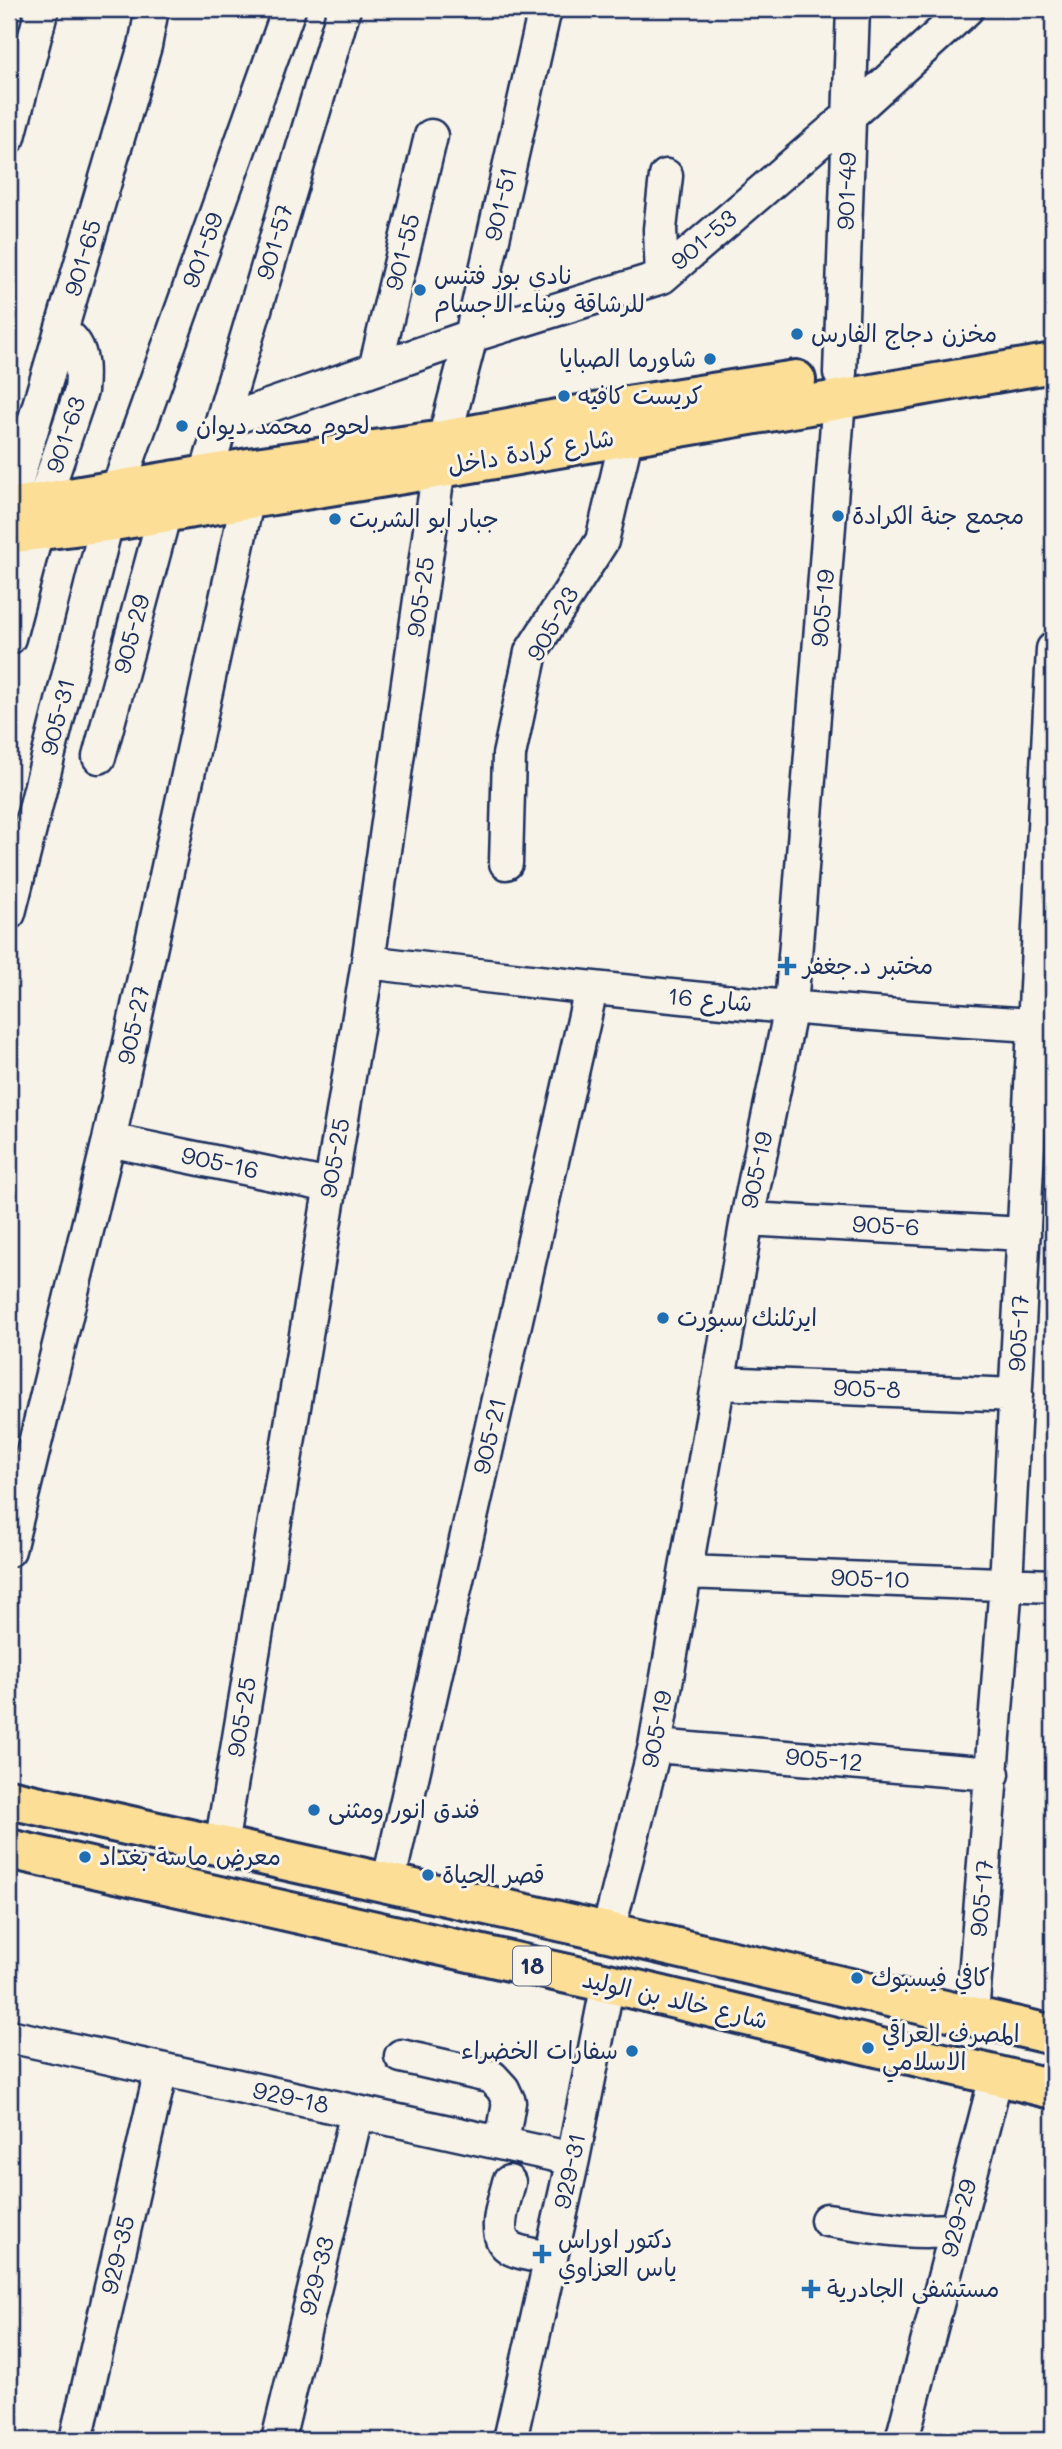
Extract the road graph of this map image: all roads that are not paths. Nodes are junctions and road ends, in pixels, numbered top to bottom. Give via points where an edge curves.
1 (43, 9) edge
2 (152, 9) edge
3 (289, 9) edge
4 (344, 9) edge
5 (545, 9) edge
6 (853, 9) edge
7 (967, 9) edge
8 (849, 116) junction
9 (431, 136) dead end
10 (9, 137) edge
11 (666, 176) dead end
12 (662, 277) junction
13 (61, 332) joint
14 (471, 336) junction
15 (1053, 338) edge
16 (1053, 363) edge
17 (375, 369) junction
18 (840, 386) junction
19 (222, 422) junction
20 (627, 436) junction
21 (442, 454) junction
22 (206, 475) junction
23 (248, 497) junction
24 (112, 506) junction
25 (164, 512) junction
26 (21, 516) edge
27 (9, 638) edge
28 (1053, 649) edge
29 (99, 757) dead end
30 (506, 863) dead end
31 (9, 913) edge
32 (368, 962) junction
33 (591, 989) junction
34 (791, 1007) junction
35 (1045, 1025) edge
36 (109, 1140) junction
37 (330, 1186) junction
38 (747, 1219) junction
39 (1024, 1234) junction
40 (718, 1382) junction
41 (1016, 1395) junction
42 (11, 1532) edge
43 (686, 1572) junction
44 (1006, 1584) junction
45 (1053, 1586) edge
46 (655, 1746) junction
47 (993, 1774) junction
48 (9, 1799) edge
49 (221, 1846) junction
50 (9, 1849) edge
51 (388, 1884) junction
52 (608, 1932) junction
53 (608, 1983) junction
54 (972, 2015) junction
55 (1053, 2035) edge
56 (9, 2036) edge
57 (401, 2056) dead end
58 (161, 2070) junction
59 (996, 2077) junction
60 (1053, 2089) edge
61 (356, 2112) junction
62 (502, 2143) junction
63 (573, 2159) junction
64 (509, 2182) dead end
65 (827, 2220) dead end
66 (956, 2229) junction
67 (551, 2258) junction
68 (76, 2440) edge
69 (278, 2440) edge
70 (510, 2440) edge
71 (902, 2440) edge

1 - 10 street
2 - 13 street, 901-65
3 - 24 street, 901-59
4 - 19 street, 901-57
5 - 14 street, 901-51
6 - 8 street, 901-49
7 - 8 street, 901-53
8 - 12 street, 901-53
8 - 18 street, 901-49
9 - 17 street, 901-55
11 - 12 street via 660,229
12 - 14 street, 901-53
13 - 26 street, 901-63 via 77,345 82,378 78,404
14 - 17 street, 901-53
14 - 21 street, 901-51
15 - 18 main road, شارع كرادة داخل
16 - 18 main road, شارع كرادة داخل
17 - 19 street, 901-53
18 - 20 main road, شارع كرادة داخل
18 - 21 main road, شارع كرادة داخل via 634,405
18 - 34 street, 905-19
19 - 22 street, 901-57
20 - 21 main road, شارع كرادة داخل
20 - 30 street, 905-23 via 602,541 531,652 509,755
21 - 22 main road, شارع كرادة داخل
21 - 23 main road, شارع كرادة داخل
21 - 32 street, 905-25
22 - 24 main road, شارع كرادة داخل
23 - 25 main road, شارع كرادة داخل
23 - 36 street, 905-27
24 - 25 main road, شارع كرادة داخل
24 - 26 main road, شارع كرادة داخل
24 - 31 street, 905-31
25 - 29 street, 905-29
26 - 27 street
28 - 35 street, 905-17
32 - 33 street, شارع 16
32 - 37 street, 905-25
33 - 34 street, شارع 16
33 - 51 street, 905-21
34 - 35 street, شارع 16
34 - 38 street, 905-19
35 - 39 street, 905-17
36 - 37 street, 905-16
36 - 42 street, 905-27
37 - 49 street, 905-25
38 - 39 street, 905-6
38 - 40 street, 905-19
39 - 41 street, 905-17
40 - 41 street, 905-8
40 - 43 street, 905-19
41 - 44 street, 905-17
43 - 44 street, 905-10
43 - 46 street, 905-19
44 - 45 street, 905-10
44 - 47 street, 905-17
46 - 47 street, 905-12
46 - 52 street, 905-19
47 - 54 street, 905-17
48 - 49 main road, شارع خالد بن الوليد / 18
49 - 51 main road, شارع خالد بن الوليد / 18
50 - 53 main road, شارع خالد بن الوليد / 18
51 - 52 main road, شارع خالد بن الوليد / 18
52 - 54 main road, شارع خالد بن الوليد / 18
53 - 59 main road, شارع خالد بن الوليد / 18
53 - 63 street, 929-31
54 - 55 main road, شارع خالد بن الوليد / 18
56 - 58 street, 929-18
57 - 62 street via 492,2077 509,2102
58 - 61 street, 929-18
58 - 68 street, 929-35
59 - 60 main road, شارع خالد بن الوليد / 18
59 - 66 street, 929-29
61 - 62 street, 929-18
61 - 69 street, 929-33
62 - 63 street, 929-18
63 - 67 street, 929-31
64 - 67 street via 499,2229 502,2240 513,2249
65 - 66 street via 908,2231
66 - 71 street, 929-29
67 - 70 street, 929-31

